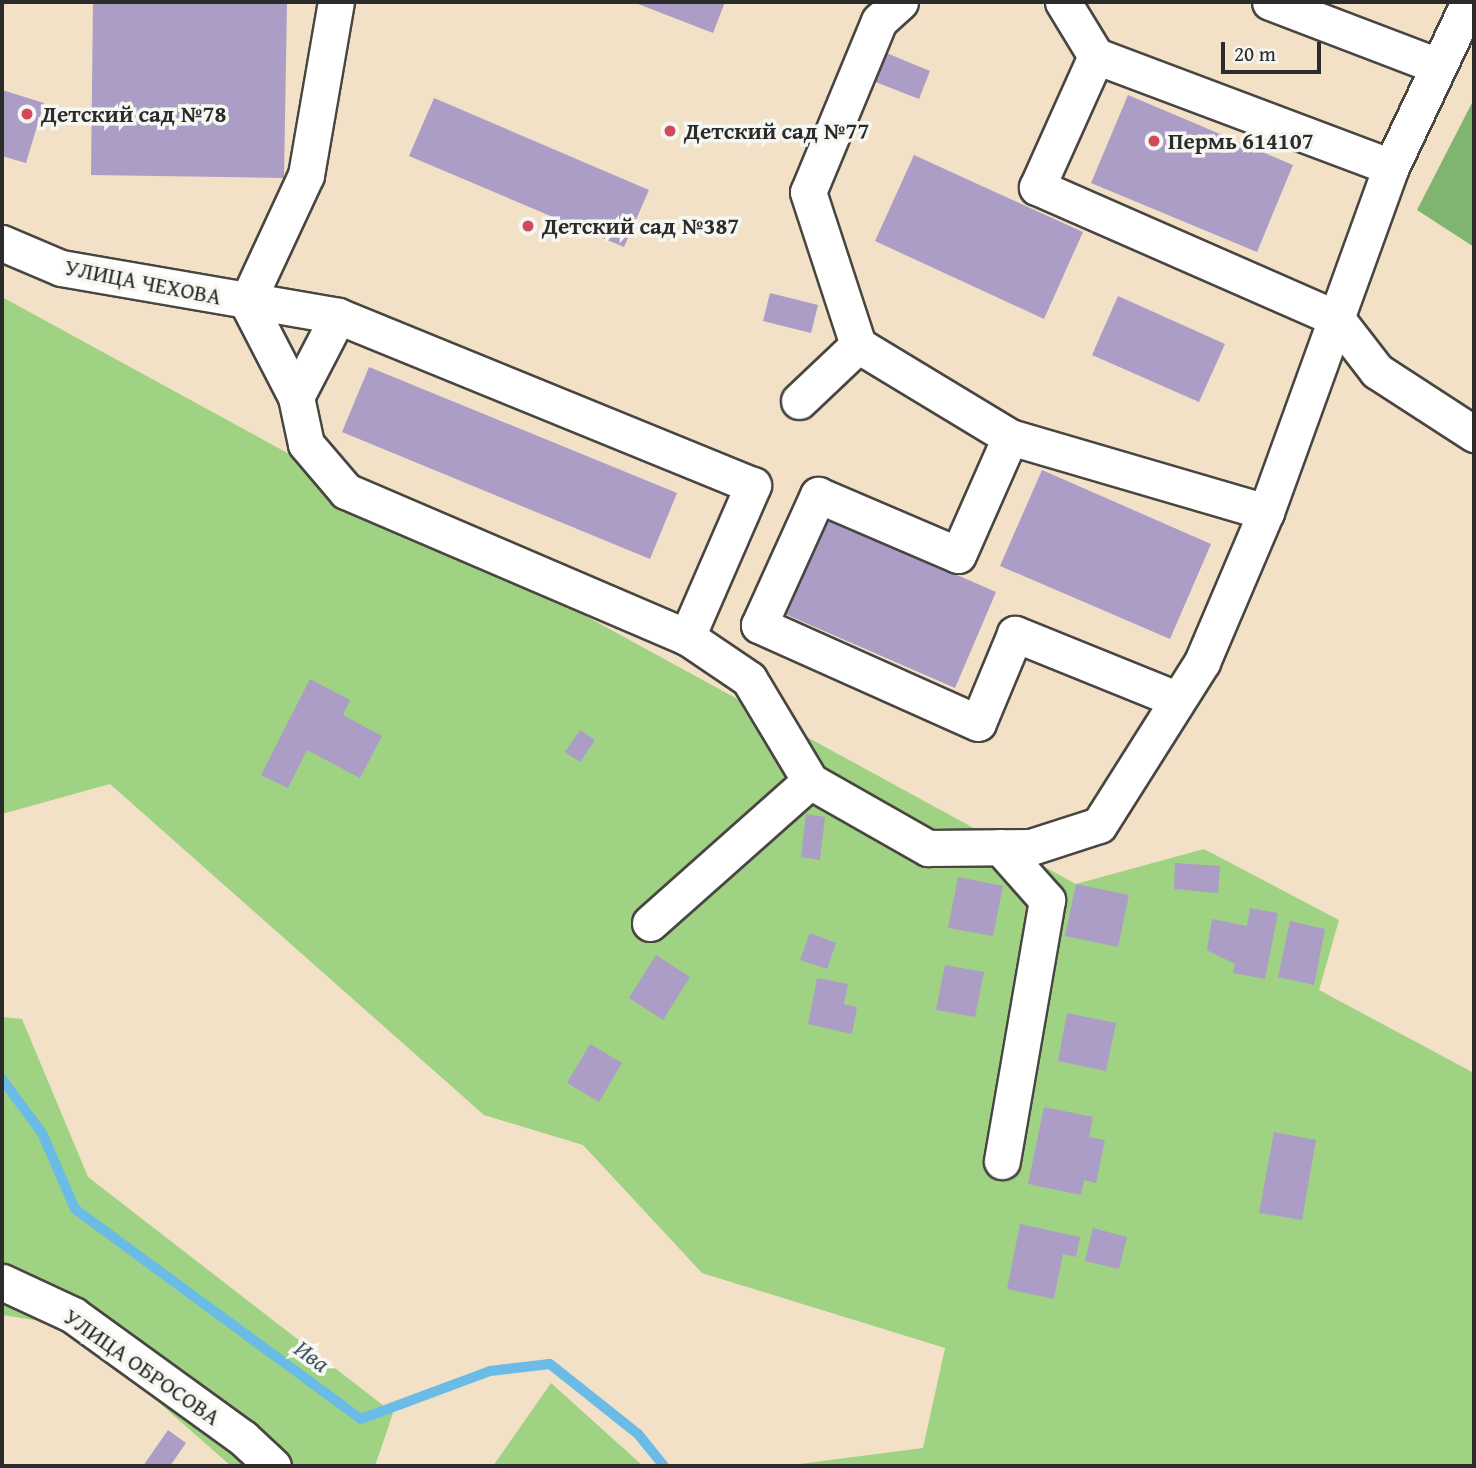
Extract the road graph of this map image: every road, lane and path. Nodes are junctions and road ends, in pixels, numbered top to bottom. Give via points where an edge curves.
1 (336, 2) edge
2 (900, 2) edge
3 (1063, 2) edge
4 (1270, 2) edge
5 (1469, 2) edge
6 (1097, 56) junction
7 (1454, 56) edge
8 (1391, 167) junction
9 (2, 243) edge
10 (247, 302) junction
11 (338, 316) junction
12 (1336, 318) junction
13 (858, 345) junction
14 (296, 397) junction
15 (799, 401) dead end
16 (1474, 434) edge
17 (1010, 437) junction
18 (1266, 512) junction
19 (687, 637) junction
20 (1176, 699) junction
21 (810, 781) junction
22 (1000, 847) junction
23 (650, 923) dead end
24 (1002, 1161) dead end
25 (2, 1282) edge
26 (273, 1466) edge

1 - 10 street via 306,175
2 - 13 street via 879,21 808,192
3 - 6 street
4 - 7 street
5 - 7 street
6 - 8 street
6 - 12 street via 1037,187
7 - 8 street
8 - 12 street
9 - 10 street, УЛИЦА ЧЕХОВА via 61,268
10 - 11 street, УЛИЦА ЧЕХОВА
10 - 14 street
11 - 14 street
11 - 19 street, УЛИЦА ЧЕХОВА via 753,485
12 - 16 street via 1377,371
12 - 18 street
13 - 15 street
13 - 17 street
14 - 19 street via 306,444 346,491
17 - 18 street
17 - 20 street via 958,555 818,495 759,625 978,723 1015,634
18 - 20 street via 1202,662
19 - 21 street via 749,679
20 - 22 street via 1099,825 1031,847
21 - 22 street via 928,848
21 - 23 street
22 - 24 street via 1047,900
25 - 26 street, УЛИЦА ОБРОСОВА via 73,1315 243,1438

